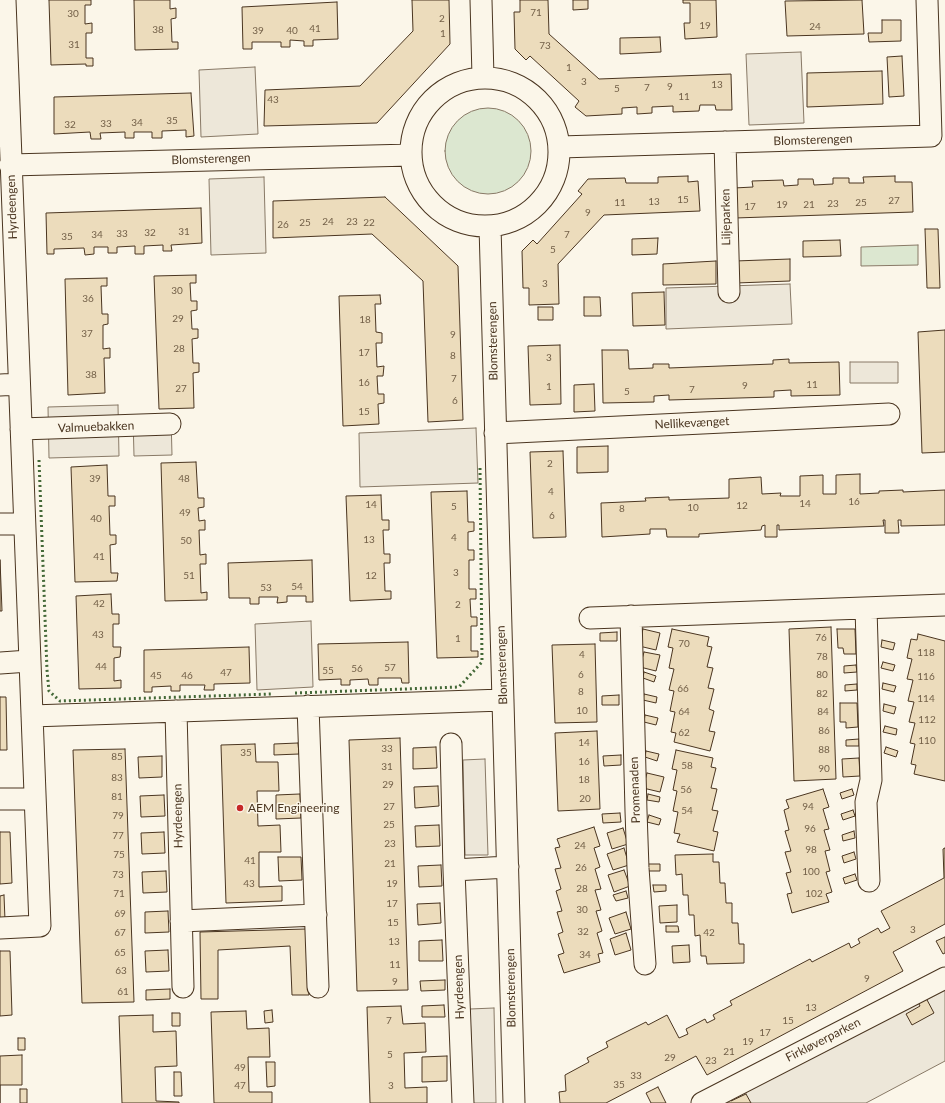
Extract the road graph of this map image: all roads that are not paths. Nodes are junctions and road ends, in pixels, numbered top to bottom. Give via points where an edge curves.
1 (5, 0) edge
2 (481, 0) edge
3 (927, 0) edge
4 (483, 77) junction
5 (4, 112) edge
6 (725, 142) junction
7 (560, 147) junction
8 (411, 155) junction
9 (10, 165) junction
10 (490, 226) junction
11 (7, 254) edge
12 (729, 292) dead end
13 (9, 384) edge
14 (888, 414) dead end
15 (170, 424) dead end
16 (21, 429) junction
17 (495, 433) junction
18 (0, 524) edge
19 (24, 524) junction
20 (945, 605) edge
21 (866, 608) junction
22 (631, 616) junction
23 (590, 618) dead end
24 (30, 661) junction
25 (0, 663) edge
26 (503, 700) junction
27 (308, 706) junction
28 (176, 712) junction
29 (32, 716) junction
30 (451, 744) dead end
31 (0, 799) edge
32 (35, 799) junction
33 (508, 867) junction
34 (454, 870) junction
35 (869, 881) dead end
36 (316, 915) junction
37 (181, 921) junction
38 (0, 928) edge
39 (645, 964) dead end
40 (945, 978) edge
41 (182, 987) dead end
42 (318, 987) dead end
43 (464, 1103) edge
44 (514, 1103) edge
45 (702, 1103) edge

1 - 5 street, Hyrdeengen
2 - 4 street
3 - 6 street, Blomsterengen via 931,136
4 - 7 street via 513,83 539,100 552,119
4 - 8 street via 451,86 431,101 421,114 414,130
5 - 9 street, Hyrdeengen
6 - 7 street, Blomsterengen
6 - 12 street, Liljeparken
7 - 10 street via 556,175 543,198 524,216 508,223
8 - 9 street, Blomsterengen
8 - 10 street via 417,181 432,204 454,220
9 - 11 street, Hyrdeengen
10 - 17 street, Blomsterengen
11 - 13 street, Hyrdeengen
13 - 16 street, Hyrdeengen
14 - 17 street, Nellikevænget
15 - 16 street, Valmuebakken
16 - 19 street, Hyrdeengen
17 - 26 street, Blomsterengen
18 - 19 street
19 - 24 street, Hyrdeengen
20 - 21 street
21 - 22 street
21 - 35 street via 872,780 866,802
22 - 23 street
22 - 39 street, Promenaden via 638,868
24 - 25 street
24 - 29 street, Hyrdeengen
26 - 27 street
26 - 33 street, Blomsterengen
27 - 28 street
27 - 36 street
28 - 29 street
28 - 37 street, Hyrdeengen
29 - 32 street, Hyrdeengen
30 - 34 street, Hyrdeengen
31 - 32 street
32 - 38 street, Hyrdeengen via 40,926
33 - 34 street
33 - 44 street, Blomsterengen
34 - 43 street, Hyrdeengen
36 - 37 street
36 - 42 street
37 - 41 street, Hyrdeengen
40 - 45 street, Firkløverparken

